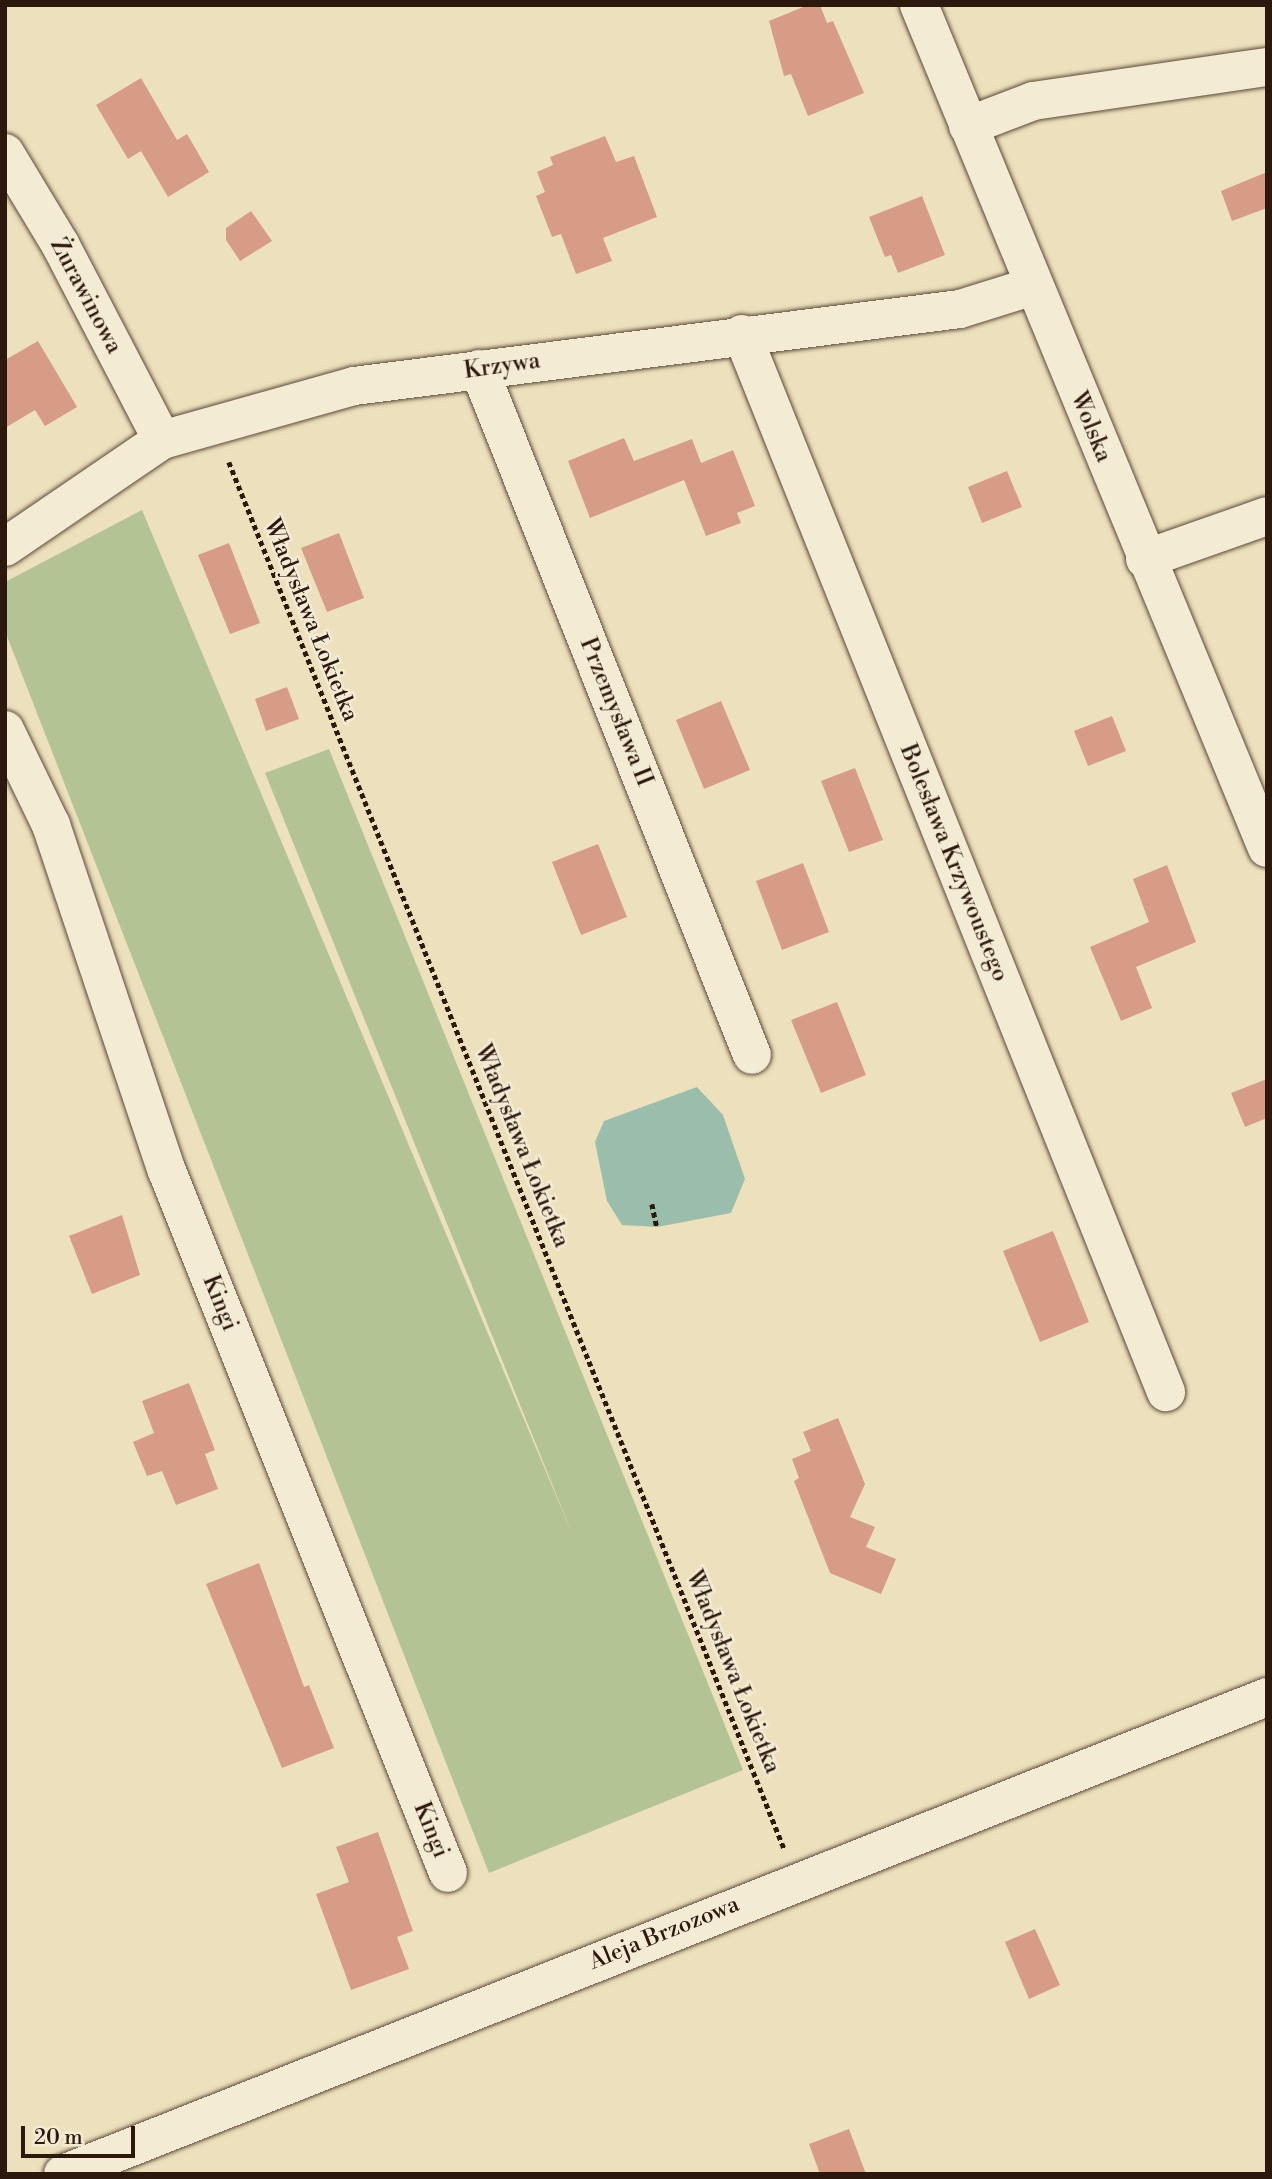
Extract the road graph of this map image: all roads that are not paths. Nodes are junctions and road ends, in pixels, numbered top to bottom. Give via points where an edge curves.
1 (919, 5) edge
2 (1267, 67) edge
3 (968, 126) junction
4 (5, 153) edge
5 (1034, 286) junction
6 (742, 334) junction
7 (480, 369) junction
8 (162, 440) junction
9 (1267, 516) edge
10 (5, 547) edge
11 (1145, 559) junction
12 (5, 730) edge
13 (1267, 848) edge
14 (752, 1055) dead end
15 (1166, 1392) dead end
16 (1267, 1697) edge
17 (448, 1872) dead end
18 (63, 2174) edge

1 - 3 street, Wolska
2 - 3 street via 1033,101
3 - 5 street, Wolska
4 - 8 street, Żurawinowa via 60,244
5 - 6 street, Krzywa via 960,309
5 - 11 street, Wolska
6 - 7 street, Krzywa
6 - 15 street, Bolesława Krzywoustego
7 - 8 street, Krzywa via 354,386
7 - 14 street, Przemysława II
8 - 10 street, Krzywa
9 - 11 street
11 - 13 street, Wolska
12 - 17 street, Kingi via 51,825 167,1171
16 - 18 street, Aleja Brzozowa

